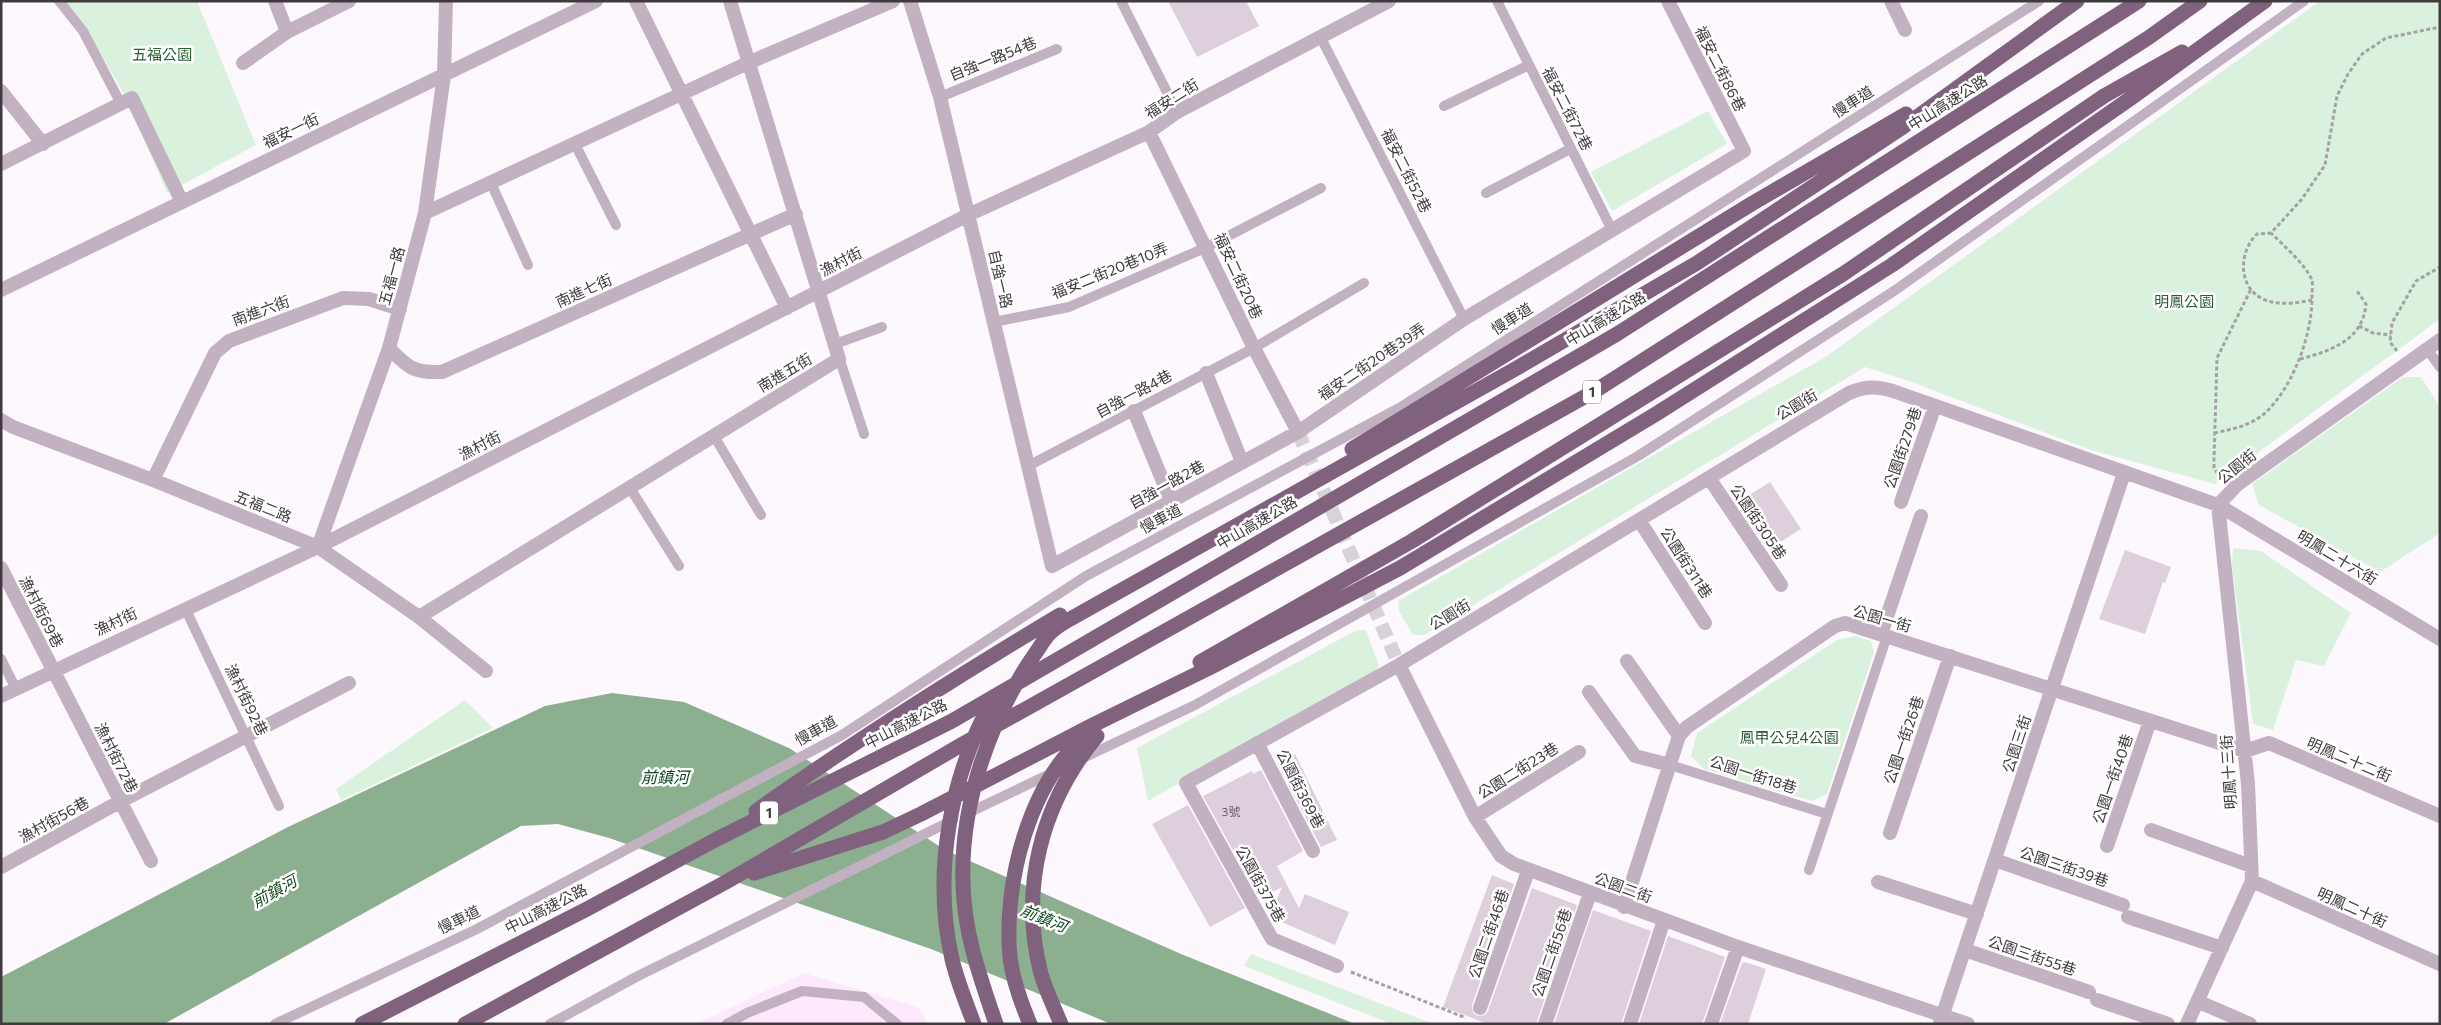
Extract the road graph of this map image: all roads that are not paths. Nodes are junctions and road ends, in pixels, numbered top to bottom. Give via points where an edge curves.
1 (59, 1) edge
2 (275, 1) edge
3 (349, 1) edge
4 (446, 1) edge
5 (596, 1) edge
6 (636, 1) edge
7 (730, 1) edge
8 (893, 1) edge
9 (910, 1) edge
10 (1120, 1) edge
11 (1389, 1) edge
12 (1497, 1) edge
13 (1668, 1) edge
14 (1891, 1) edge
15 (2039, 1) edge
16 (2077, 1) edge
17 (2139, 1) edge
18 (2200, 1) edge
19 (2265, 1) edge
20 (2304, 1) edge
21 (2234, 24) junction
22 (1905, 30) dead end
23 (287, 32) junction
24 (1320, 36) junction
25 (1057, 49) dead end
26 (750, 62) junction
27 (243, 63) dead end
28 (1529, 65) junction
29 (444, 75) junction
30 (1974, 75) junction
31 (1, 91) edge
32 (682, 94) junction
33 (940, 97) junction
34 (127, 101) junction
35 (1444, 106) dead end
36 (1177, 112) junction
37 (1149, 132) junction
38 (43, 144) junction
39 (575, 144) junction
40 (1570, 148) junction
41 (1744, 151) joint
42 (1, 164) edge
43 (491, 183) junction
44 (1321, 188) dead end
45 (1486, 193) dead end
46 (182, 202) junction
47 (425, 213) junction
48 (796, 214) junction
49 (968, 215) junction
50 (616, 225) dead end
51 (1612, 230) junction
52 (751, 236) junction
53 (1206, 247) junction
54 (528, 265) dead end
55 (1364, 282) dead end
56 (1, 290) edge
57 (819, 292) junction
58 (787, 308) junction
59 (400, 309) junction
60 (1464, 319) junction
61 (994, 322) junction
62 (882, 327) dead end
63 (2440, 340) edge
64 (389, 348) junction
65 (1254, 348) junction
66 (836, 349) junction
67 (2427, 349) junction
68 (2440, 367) edge
69 (1206, 373) junction
70 (1935, 406) junction
71 (1134, 411) junction
72 (1, 420) edge
73 (1298, 432) junction
74 (864, 434) dead end
75 (714, 436) junction
76 (1242, 462) junction
77 (1028, 466) junction
78 (2124, 473) junction
79 (1709, 478) junction
80 (153, 480) junction
81 (630, 488) junction
82 (1171, 501) junction
83 (1901, 502) dead end
84 (2218, 505) junction
85 (762, 515) dead end
86 (1921, 516) dead end
87 (1639, 520) junction
88 (318, 547) junction
89 (679, 566) dead end
90 (1052, 566) joint
91 (1, 568) edge
92 (1781, 585) dead end
93 (185, 608) junction
94 (420, 617) junction
95 (1705, 623) dead end
96 (1051, 632) junction
97 (1884, 635) junction
98 (2440, 639) edge
99 (1950, 656) junction
100 (1, 660) edge
101 (1627, 661) dead end
102 (1398, 665) junction
103 (52, 670) junction
104 (486, 672) dead end
105 (348, 683) dead end
106 (16, 689) junction
107 (2052, 690) junction
108 (1589, 692) dead end
109 (1, 696) edge
110 (1135, 697) junction
111 (2150, 721) junction
112 (247, 736) junction
113 (1679, 736) junction
114 (1257, 743) junction
115 (1579, 752) dead end
116 (2245, 752) junction
117 (1670, 764) junction
118 (1186, 783) joint
119 (121, 801) junction
120 (279, 806) dead end
121 (1828, 814) junction
122 (2440, 816) edge
123 (1476, 817) junction
124 (2151, 830) dead end
125 (1890, 833) dead end
126 (717, 839) junction
127 (2107, 846) dead end
128 (1313, 851) dead end
129 (1995, 860) junction
130 (151, 861) dead end
131 (2, 866) edge
132 (2251, 866) junction
133 (1809, 870) dead end
134 (1528, 871) junction
135 (2252, 881) junction
136 (726, 882) junction
137 (1878, 882) dead end
138 (1590, 893) junction
139 (1624, 907) junction
140 (1977, 914) junction
141 (1664, 920) junction
142 (1738, 947) junction
143 (2222, 948) junction
144 (1965, 950) junction
145 (2440, 964) edge
146 (1337, 966) road end
147 (2199, 1002) junction
148 (1480, 1008) dead end
149 (1941, 1019) edge
150 (275, 1024) edge
151 (362, 1024) edge
152 (465, 1024) edge
153 (550, 1024) edge
154 (727, 1024) edge
155 (897, 1024) edge
156 (974, 1024) edge
157 (996, 1024) edge
158 (1030, 1024) edge
159 (1061, 1024) edge
160 (1545, 1024) edge
161 (1630, 1024) edge
162 (1711, 1024) edge
163 (1968, 1024) edge
164 (2168, 1024) edge
165 (2188, 1024) edge
166 (2250, 1024) edge

1 - 34 lane via 83,31
2 - 23 street
3 - 23 street
4 - 29 street, 五福一路
5 - 29 street, 福安一街
6 - 32 street
7 - 26 street
8 - 26 street
9 - 33 street, 自強一路
10 - 36 lane
11 - 24 street, 福安二街
12 - 28 lane, 福安二街72巷
13 - 41 street, 福安二街86巷
14 - 22 street
15 - 150 lane, 慢車道 via 1401,407 1086,576 842,735 477,929
16 - 30 highway
17 - 126 highway, 中山高速公路 / 1 via 1617,334 952,721
18 - 136 highway, 1 via 2148,38 1595,391 961,745
19 - 21 highway
20 - 153 lane via 1894,291 1638,456 1195,705 941,826 636,977
21 - 110 highway via 2104,96 1843,274 1412,541
21 - 136 highway via 1892,265 1400,568 883,832
23 - 27 street
24 - 36 street, 福安二街
24 - 60 lane, 福安二街52巷
25 - 33 lane, 自強一路54巷
26 - 32 street
26 - 48 street
28 - 35 lane
28 - 40 lane, 福安二街72巷
29 - 46 street, 福安一街
29 - 47 street, 五福一路
30 - 96 highway via 1903,127 1696,263
30 - 126 highway via 1753,203 1301,480 1092,596 952,679
31 - 38 street
32 - 39 street
32 - 52 street
33 - 49 street, 自強一路
34 - 38 street
34 - 46 street
36 - 37 street, 福安二街
37 - 49 street, 福安二街
37 - 53 street, 福安二街20巷
38 - 42 street
39 - 43 street
39 - 50 lane
40 - 45 lane
40 - 51 lane, 福安二街72巷
41 - 51 street, 福安二街20巷39弄
43 - 47 street
43 - 54 lane
44 - 53 lane, 福安二街20巷10弄
46 - 56 street, 福安一街
47 - 59 street, 五福一路
48 - 52 street, 南進七街
48 - 57 street
49 - 57 street, 漁村街
49 - 61 street, 自強一路
51 - 60 street, 福安二街20巷39弄
52 - 58 street
52 - 64 street, 南進七街 via 442,372 423,372 407,367
53 - 61 lane, 福安二街20巷10弄 via 1068,307
53 - 65 street, 福安二街20巷
55 - 65 lane, 自強一路4巷
57 - 58 street, 漁村街
57 - 66 street
58 - 88 street, 漁村街
59 - 64 street, 五福一路
59 - 80 street, 南進六街 via 369,299 343,298 229,341 215,353
60 - 73 street, 福安二街20巷39弄
61 - 77 street, 自強一路
62 - 66 lane
63 - 67 street, 公園街
64 - 88 street, 五福一路
65 - 69 lane, 自強一路4巷
65 - 73 street, 福安二街20巷
66 - 74 lane
66 - 75 street, 南進五街 via 839,359
67 - 68 lane
67 - 84 street, 公園街 via 2238,484
69 - 71 lane, 自強一路4巷
69 - 76 street
70 - 78 street, 公園街
70 - 79 street, 公園街 via 1878,386 1861,388
70 - 83 street, 公園街279巷
71 - 77 lane, 自強一路4巷
71 - 82 street
72 - 80 street, 五福二路
73 - 76 street, 自強一路2巷
75 - 81 street, 南進五街
75 - 85 lane
76 - 82 street, 自強一路2巷
77 - 90 street, 自強一路
78 - 84 street, 公園街
78 - 107 street, 公園三街
79 - 87 street, 公園街
79 - 92 street, 公園街305巷
80 - 88 street, 五福二路
81 - 89 lane
81 - 94 street, 南進五街
82 - 90 street, 自強一路2巷
84 - 98 street, 明鳳二十六街
84 - 116 street, 明鳳十三街
86 - 97 street
87 - 95 street, 公園街311巷
87 - 102 street, 公園街
88 - 93 street, 漁村街
88 - 94 street, 五福二路
91 - 103 street, 漁村街69巷
93 - 103 street, 漁村街
93 - 112 lane, 漁村街92巷
94 - 104 street, 五福二路
96 - 156 highway via 1024,655 980,721 951,814 945,866 948,937 952,960
96 - 157 highway via 1023,671 1005,706 981,766 965,839 963,883 968,934
97 - 99 street, 公園一街
97 - 113 street, 公園一街 via 1845,623 1835,626 1687,727
97 - 121 lane
99 - 107 street, 公園一街
99 - 125 street, 公園一街26巷
100 - 106 lane
101 - 113 street
102 - 114 street, 公園街
102 - 123 street, 公園二街
103 - 106 street, 漁村街
103 - 119 street, 漁村街72巷
105 - 112 street, 漁村街56巷
106 - 109 street, 漁村街
107 - 111 street, 公園一街
107 - 129 street, 公園三街
108 - 117 street via 1635,756
110 - 158 highway via 1121,704 1062,760 1042,792 1024,839 1013,888 1010,958
110 - 159 highway via 1097,735 1067,778 1049,817 1036,859 1031,901 1037,953 1047,992
111 - 116 street, 公園一街
111 - 127 street, 公園一街40巷
112 - 119 street, 漁村街56巷
112 - 120 lane, 漁村街92巷
113 - 117 street
114 - 118 street, 公園街
114 - 128 street, 公園街369巷
115 - 123 street, 公園二街23巷
116 - 122 street, 明鳳二十二街 via 2269,743
116 - 132 street, 明鳳十三街
117 - 121 lane, 公園一街18巷
117 - 139 street
118 - 146 street, 公園街375巷 via 1272,939
119 - 130 street, 漁村街72巷
119 - 131 street, 漁村街56巷
121 - 133 lane
123 - 134 street, 公園二街 via 1501,856
124 - 132 street
126 - 151 highway, 中山高速公路 / 1
129 - 140 street, 公園三街
129 - 143 street, 公園三街39巷
132 - 135 street, 明鳳十三街
134 - 138 street, 公園二街
134 - 148 street, 公園二街46巷
135 - 143 street, 明鳳十三街
135 - 145 street, 明鳳二十街
136 - 152 highway, 1
137 - 140 street
138 - 139 street, 公園二街
138 - 160 street, 公園二街56巷
139 - 141 street, 公園二街
140 - 144 street, 公園三街
141 - 142 street, 公園二街
141 - 161 street
142 - 149 street, 公園二街
142 - 162 street
143 - 147 street, 明鳳十三街
144 - 149 street, 公園三街
144 - 164 street, 公園三街55巷
147 - 165 street, 明鳳十三街
147 - 166 street
149 - 163 street, 公園二街
154 - 155 lane via 802,991 864,997

